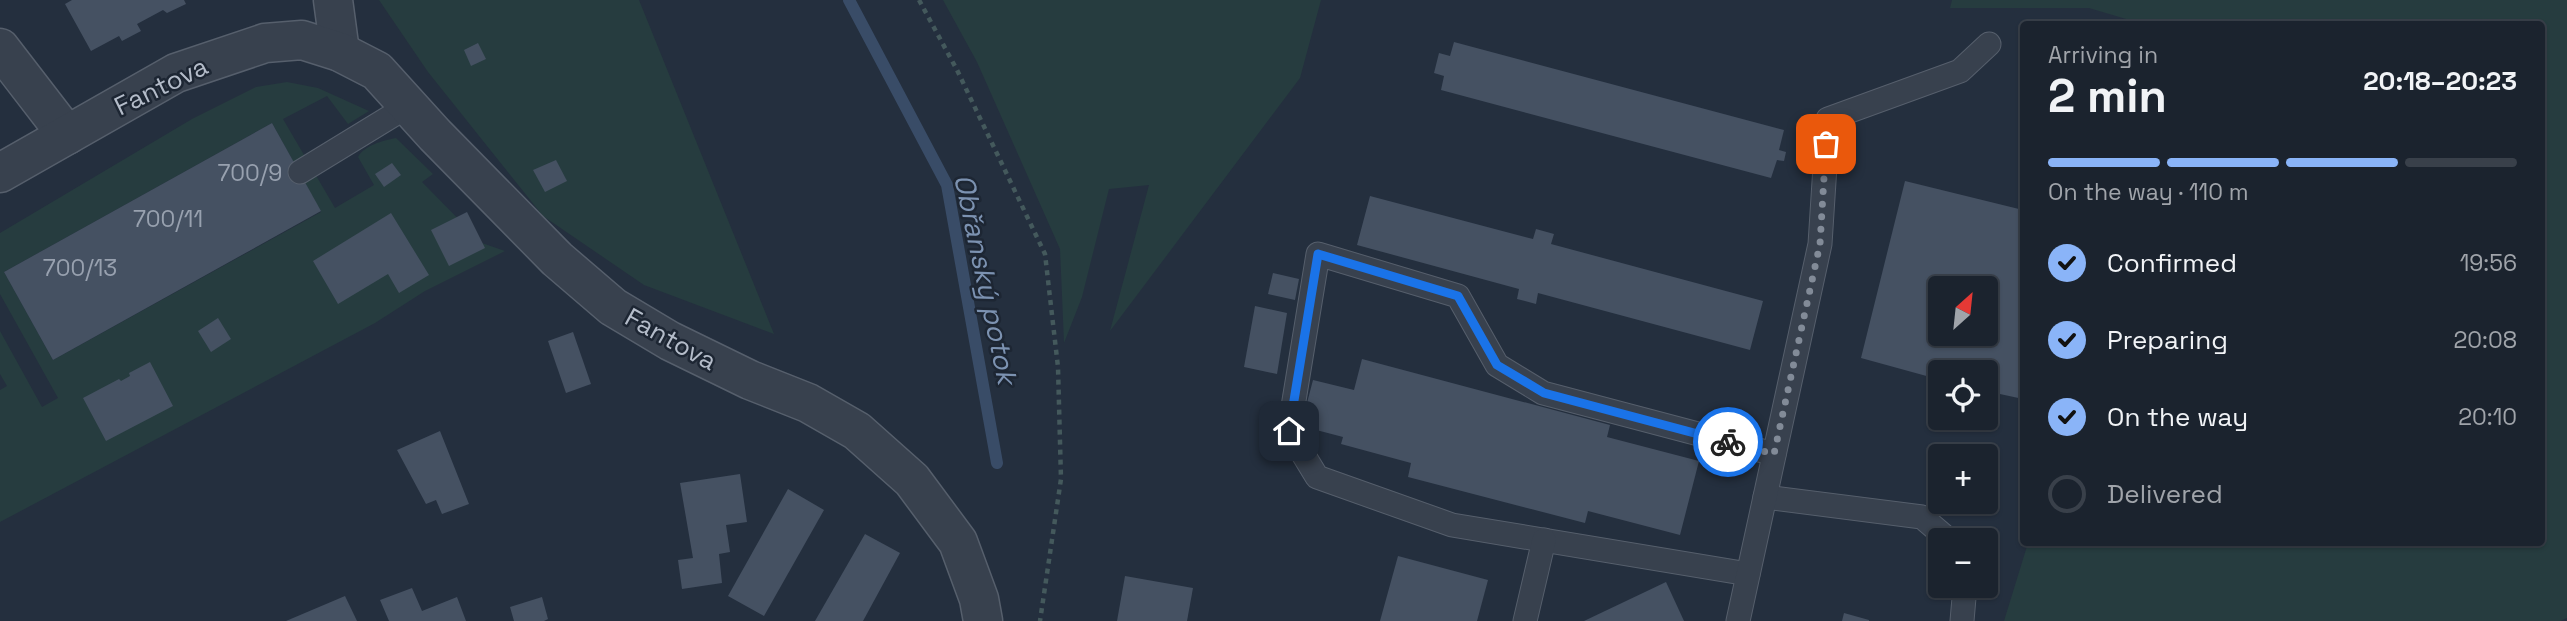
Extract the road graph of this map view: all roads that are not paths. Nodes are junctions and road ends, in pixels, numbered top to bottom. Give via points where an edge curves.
1 (333, 0) edge
2 (1989, 44) dead end
3 (0, 48) edge
4 (340, 52) junction
5 (408, 106) junction
6 (67, 135) junction
7 (0, 173) edge
8 (300, 173) dead end
9 (1774, 454) junction
10 (1765, 497) junction
11 (1935, 528) edge
12 (1544, 540) junction
13 (1748, 574) junction
14 (1964, 598) edge
15 (983, 621) edge
16 (1525, 621) edge
17 (1738, 621) edge
18 (1962, 621) edge

1 - 4 street
2 - 9 lane via 1960,71 1828,119 1820,244
3 - 6 street
4 - 5 street, Fantova via 377,71
4 - 6 street, Fantova via 302,40 265,43 176,73
5 - 8 lane
5 - 15 street, Fantova via 557,259 613,307 681,347 808,403 858,432 912,480 958,542
6 - 7 street, Fantova
9 - 10 lane
9 - 12 lane via 1544,393 1497,365 1458,296 1318,254 1289,431 1317,477 1452,525
10 - 11 lane via 1922,517
10 - 13 lane
12 - 13 lane
12 - 16 lane
13 - 17 lane
14 - 18 lane

